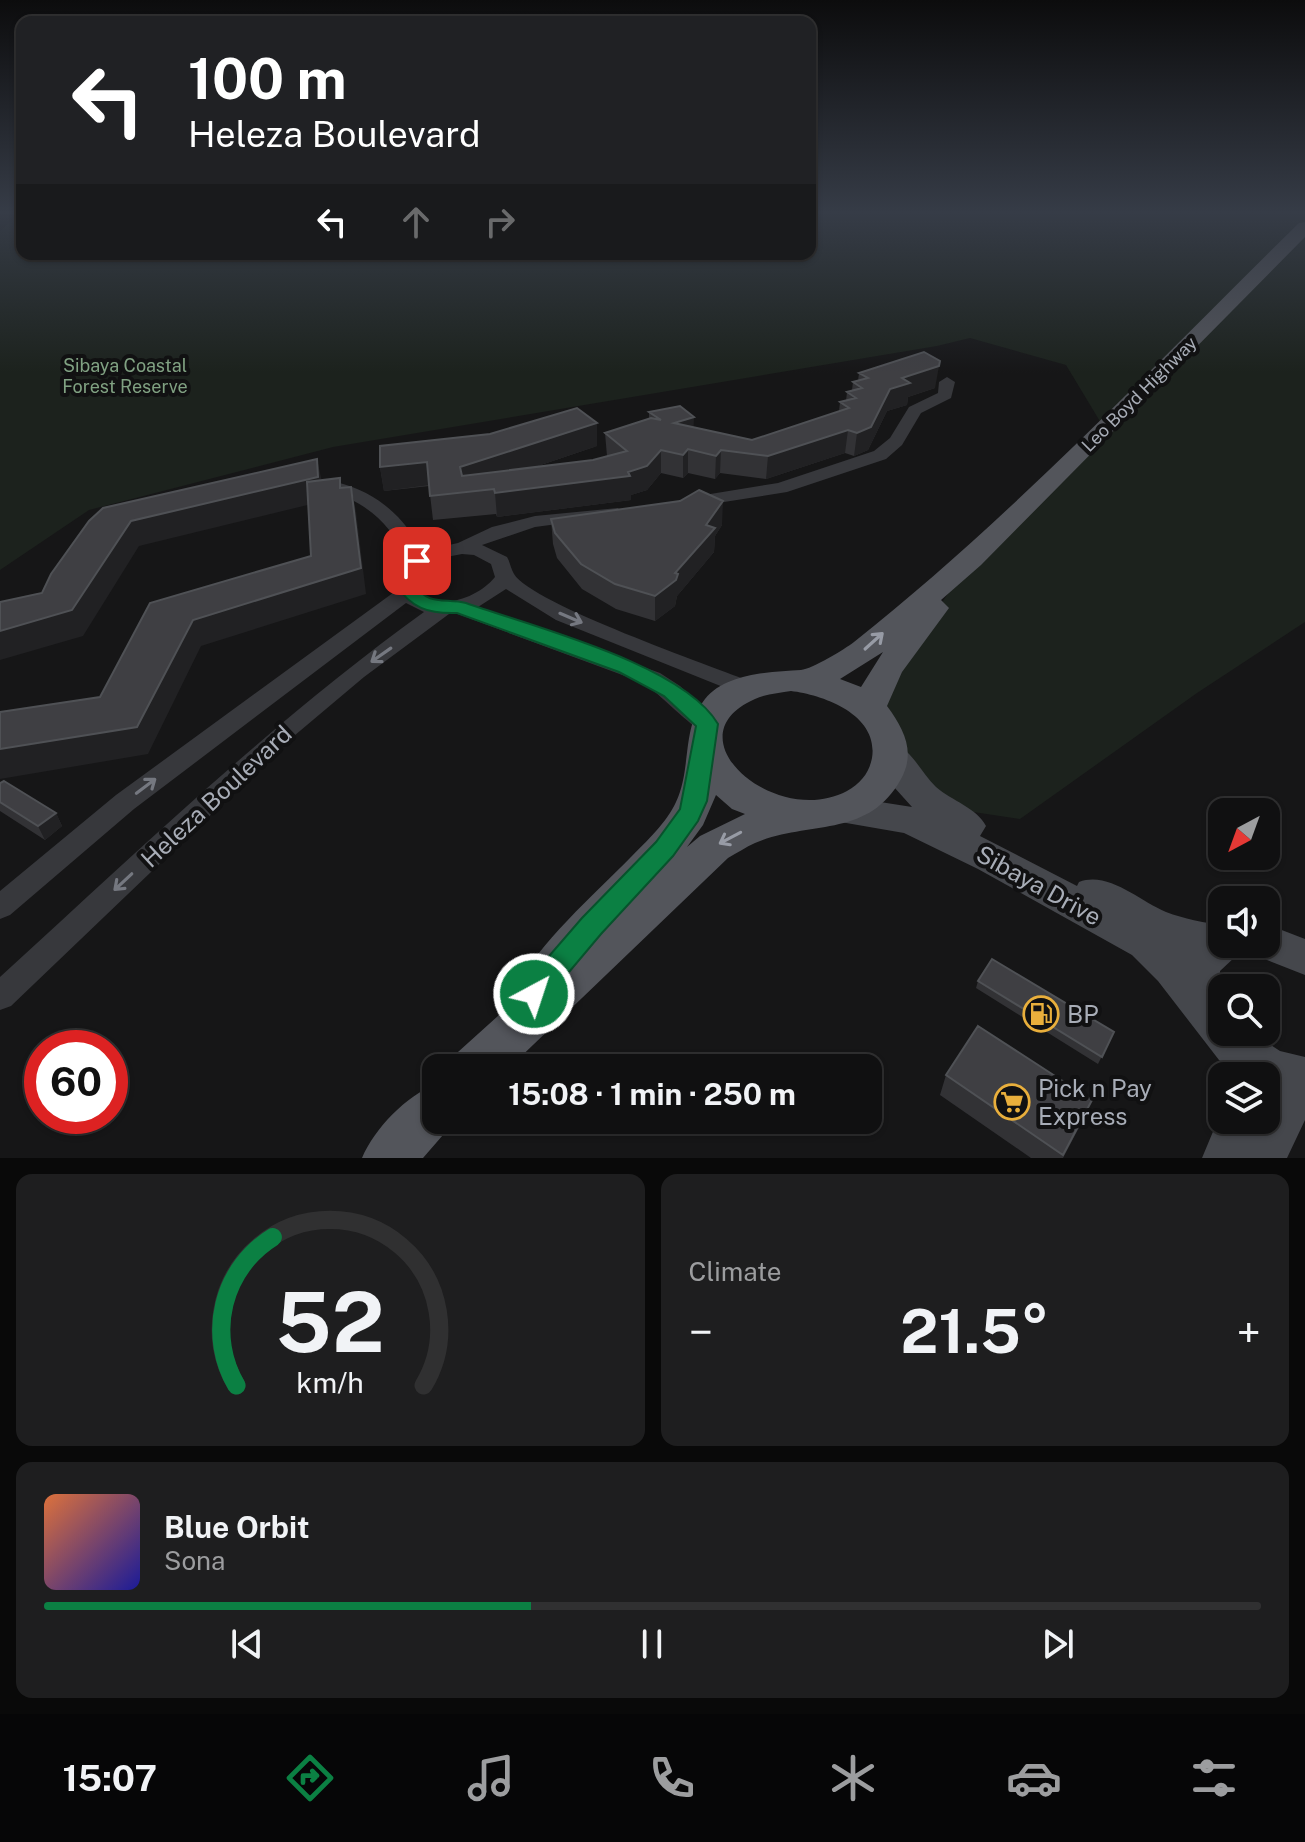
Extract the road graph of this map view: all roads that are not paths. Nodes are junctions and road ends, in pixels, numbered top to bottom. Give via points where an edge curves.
1 (1267, 265) edge
2 (947, 382) dead end
3 (336, 487) edge
4 (669, 505) edge
5 (624, 511) edge
6 (521, 523) junction
7 (407, 538) junction
8 (462, 548) junction
9 (440, 550) junction
10 (492, 555) junction
11 (971, 559) junction
12 (417, 561) junction
13 (505, 577) junction
14 (407, 592) junction
15 (451, 608) junction
16 (808, 682) junction
17 (746, 688) junction
18 (868, 709) junction
19 (706, 735) junction
20 (892, 755) junction
21 (823, 813) junction
22 (0, 907) edge
23 (1208, 940) edge
24 (1280, 947) edge
25 (1208, 954) edge
26 (1305, 957) edge
27 (0, 996) edge
28 (1208, 1012) edge
29 (1208, 1018) edge
30 (1230, 1046) edge
31 (486, 1054) edge
32 (489, 1054) edge
33 (1305, 1079) edge
34 (1305, 1091) edge
35 (422, 1123) edge
36 (1235, 1134) edge
37 (388, 1158) edge
38 (1226, 1158) edge
39 (1262, 1158) edge

1 - 11 main road, Leo Boyd Highway
2 - 4 street via 946,395 915,410 896,441 880,455 781,488
3 - 7 street via 372,501
5 - 6 street
6 - 8 street
6 - 10 street
7 - 9 street
7 - 12 street
8 - 9 street
8 - 10 street
9 - 12 street
10 - 13 street
16 -> 11 main road, Leo Boyd Highway via 862,652
11 - 18 main road, Leo Boyd Highway via 887,669
12 - 14 street via 405,576
13 - 15 street, Heleza Boulevard via 490,596
13 -> 17 street via 563,615
14 - 15 street via 415,600
22 -> 14 street, Heleza Boulevard via 125,802
15 - 19 street via 652,678 672,691
15 -> 27 street, Heleza Boulevard via 356,672 280,735
16 - 17 main road, Leo Boyd Highway via 774,681
16 - 18 main road, Leo Boyd Highway via 841,691
17 - 19 main road, Leo Boyd Highway via 722,703
18 - 20 main road, Leo Boyd Highway via 885,730
19 - 21 main road via 717,775 745,799 763,807
19 - 31 main road via 696,801 679,829
20 - 21 main road via 886,778 869,797
20 - 23 street, Sibaya Drive via 909,784 949,816 1159,927
21 - 29 street, Sibaya Drive via 910,820 991,858 1146,943 1173,968
21 -> 32 main road via 744,830 714,847
24 - 26 street
25 - 28 street, Sibaya Drive via 1198,975 1200,998
30 - 33 street, Sibaya Drive via 1265,1067
34 - 39 street via 1287,1105
35 - 37 main road
36 - 38 street

